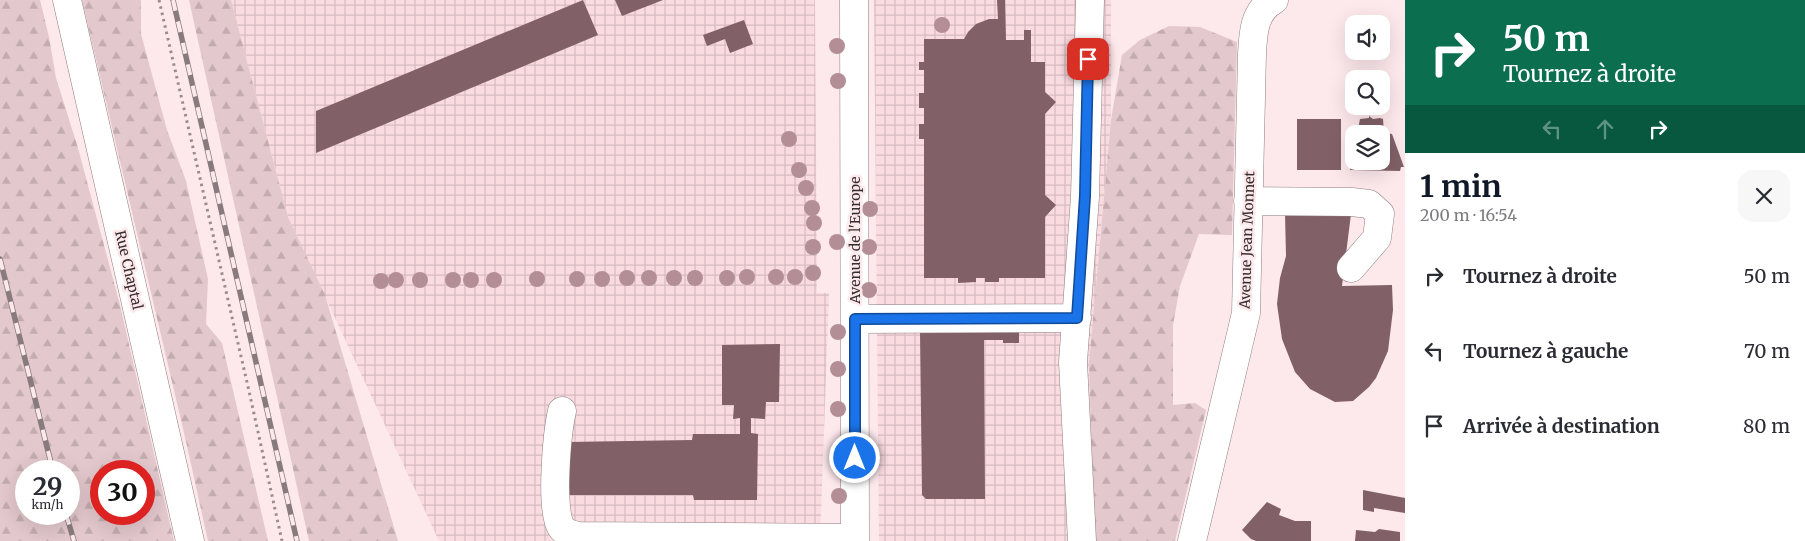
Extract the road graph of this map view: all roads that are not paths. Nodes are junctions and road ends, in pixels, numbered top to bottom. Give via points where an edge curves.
1 (67, 0) edge
2 (854, 0) edge
3 (1090, 0) edge
4 (1274, 0) edge
5 (1248, 201) junction
6 (1351, 268) dead end
7 (1077, 318) junction
8 (855, 319) junction
9 (562, 410) dead end
10 (855, 539) edge
11 (190, 541) edge
12 (1082, 541) edge
13 (1192, 541) edge

1 - 11 street, Rue Chaptal
2 - 8 street, Avenue de l'Europe
3 - 7 street via 1085,196
4 - 5 street, Avenue Jean Monnet via 1259,14 1254,30
5 - 6 street via 1369,204 1380,214 1377,238
5 - 13 street, Avenue Jean Monnet via 1246,313
7 - 8 street
7 - 12 street via 1074,362
8 - 10 street, Avenue de l'Europe
9 - 10 street via 558,427 555,507 561,526 570,534

